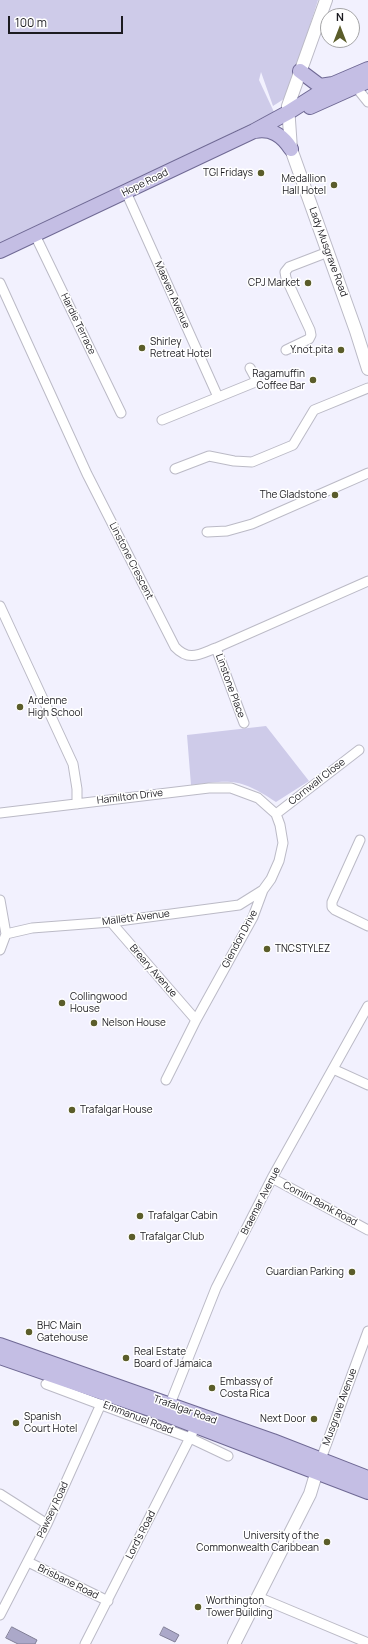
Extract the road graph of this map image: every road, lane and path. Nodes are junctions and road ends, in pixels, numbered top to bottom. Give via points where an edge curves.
1 (326, 0) edge
2 (368, 69) edge
3 (300, 71) junction
4 (333, 84) junction
5 (362, 84) edge
6 (368, 102) edge
7 (289, 112) junction
8 (254, 132) junction
9 (291, 149) junction
10 (126, 192) junction
11 (35, 235) junction
12 (0, 251) edge
13 (328, 252) junction
14 (0, 283) edge
15 (286, 350) dead end
16 (250, 368) dead end
17 (368, 368) edge
18 (368, 388) edge
19 (218, 397) junction
20 (121, 413) dead end
21 (162, 420) dead end
22 (174, 469) dead end
23 (368, 473) edge
24 (207, 532) dead end
25 (368, 581) edge
26 (0, 606) edge
27 (216, 648) junction
28 (244, 723) dead end
29 (359, 750) dead end
30 (77, 804) junction
31 (0, 813) edge
32 (276, 814) junction
33 (360, 840) dead end
34 (263, 890) junction
35 (0, 900) edge
36 (111, 922) junction
37 (368, 926) edge
38 (6, 934) junction
39 (0, 950) edge
40 (368, 1006) edge
41 (196, 1020) junction
42 (333, 1069) junction
43 (166, 1080) dead end
44 (368, 1085) edge
45 (272, 1178) junction
46 (368, 1230) edge
47 (368, 1331) edge
48 (0, 1345) edge
49 (6, 1360) edge
50 (46, 1384) dead end
51 (101, 1404) junction
52 (170, 1404) junction
53 (193, 1432) junction
54 (228, 1456) dead end
55 (319, 1466) junction
56 (368, 1478) edge
57 (368, 1492) edge
58 (0, 1494) edge
59 (47, 1524) junction
60 (28, 1562) junction
61 (258, 1597) junction
62 (108, 1601) junction
63 (3, 1604) edge
64 (0, 1615) edge
65 (368, 1642) edge
66 (85, 1644) edge
67 (234, 1644) edge

1 - 3 main road, Lady Musgrave Road
2 - 4 main road, Hope Road
3 - 4 main road via 320,86
3 - 7 main road, Lady Musgrave Road via 290,99
4 - 7 main road, Hope Road
5 - 6 street
5 - 7 main road, Hope Road via 312,107
7 - 8 main road, Hope Road
7 - 9 main road, Lady Musgrave Road
8 - 9 main road via 262,130 276,133
8 - 10 main road, Hope Road
9 - 13 main road, Lady Musgrave Road
10 - 11 main road, Hope Road
10 - 19 street, Maeven Avenue
11 - 12 main road, Hope Road
11 - 20 street, Hardie Terrace
13 - 15 street via 290,267 285,272 311,335
13 - 17 main road, Lady Musgrave Road
14 - 27 street, Linstone Crescent via 87,474 175,647 192,656
16 - 19 street via 256,381
18 - 22 street via 314,410 292,445 252,462 209,456
19 - 21 street
23 - 24 street via 252,524 227,531
25 - 27 street, Linstone Crescent
26 - 30 street via 73,764
27 - 28 street, Linstone Place
29 - 32 street, Cornwall Close
30 - 31 street, Hamilton Drive
30 - 32 street, Hamilton Drive via 208,788 232,788 258,798
32 - 34 street, Glendon Drive via 283,843 279,861
33 - 37 street via 332,907
34 - 36 street, Mallett Avenue via 239,905
34 - 41 street, Glendon Drive via 253,917
35 - 38 street
36 - 38 street, Mallett Avenue via 32,928
36 - 41 street, Breary Avenue
38 - 39 street
40 - 42 street, Braemar Avenue
41 - 43 street, Glendon Drive
42 - 44 street
42 - 45 street, Braemar Avenue
45 - 46 street, Comlin Bank Road
45 - 52 street, Braemar Avenue via 216,1288
47 - 55 street, Musgrave Avenue
48 - 52 main road, Trafalgar Road
49 - 53 main road, Trafalgar Road
50 - 51 street, Emmanuel Road
51 - 53 street, Emmanuel Road
51 - 59 street, Pawsey Road
52 - 55 main road, Trafalgar Road
53 - 54 street, Emmanuel Road
53 - 55 main road, Trafalgar Road
53 - 62 street, Lord's Road
55 - 56 main road, Trafalgar Road
55 - 57 main road, Trafalgar Road
55 - 61 main road via 310,1494
58 - 59 street
59 - 60 street, Pawsey Road
60 - 62 street, Brisbane Road
60 - 63 street, Pawsey Road
61 - 65 street
61 - 67 main road
62 - 66 street, Lord's Road
63 - 64 street, Pawsey Road

